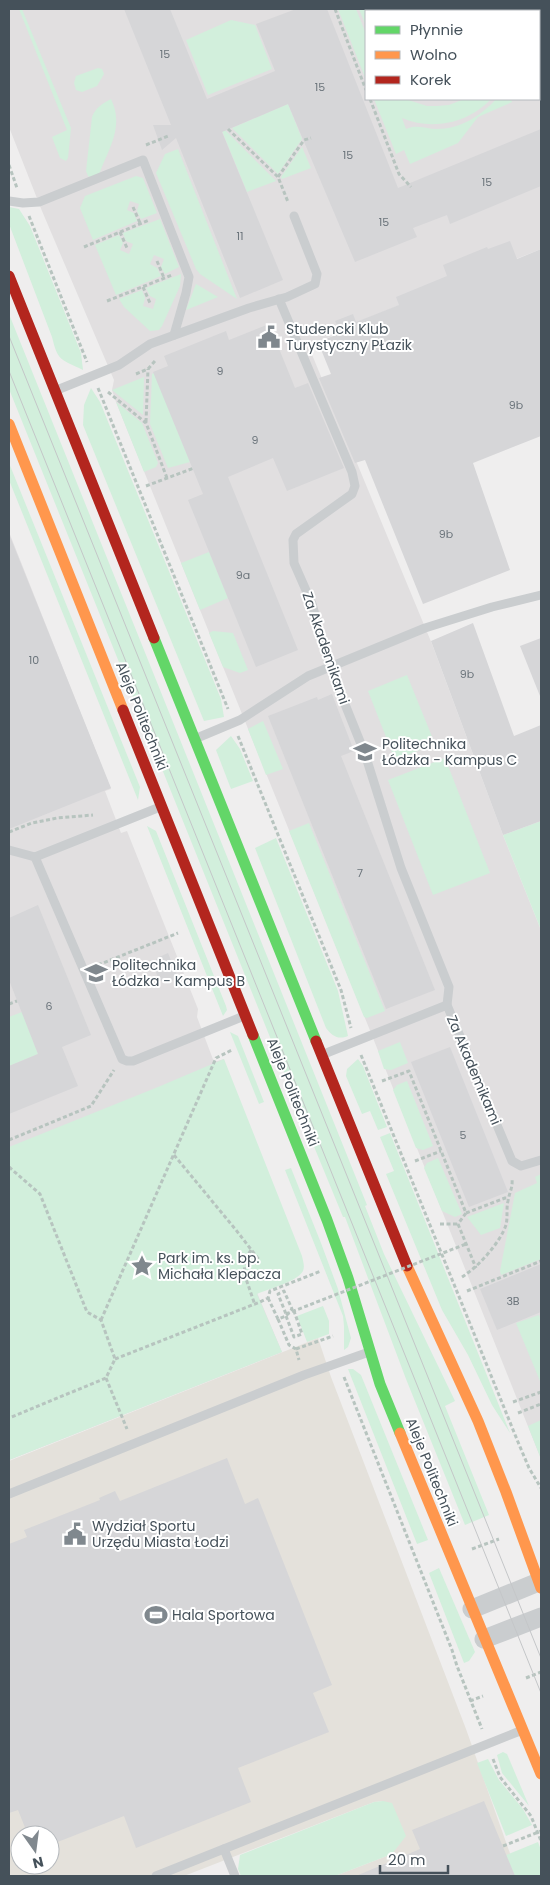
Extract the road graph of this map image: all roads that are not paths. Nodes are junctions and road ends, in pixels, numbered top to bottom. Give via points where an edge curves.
1 (9, 201) edge
2 (294, 216) road end
3 (9, 276) edge
4 (279, 299) junction
5 (174, 335) junction
6 (55, 391) junction
7 (9, 424) edge
8 (541, 595) edge
9 (330, 667) junction
10 (194, 739) junction
11 (162, 806) junction
12 (9, 850) edge
13 (35, 856) junction
14 (446, 1005) junction
15 (246, 1015) junction
16 (322, 1056) junction
17 (541, 1160) edge
18 (370, 1351) junction
19 (9, 1494) edge
20 (541, 1584) edge
21 (472, 1609) junction
22 (541, 1617) edge
23 (484, 1639) junction
24 (523, 1730) junction
25 (541, 1774) edge
26 (224, 1849) junction
27 (156, 1876) edge
28 (235, 1876) edge

1 - 5 lane via 39,202 143,160 189,277
2 - 4 lane via 317,278 309,288
3 - 6 main road
4 - 5 lane
4 - 9 lane, Za Akademikami via 354,478 352,494 296,534 293,540 294,563 312,604
5 - 6 lane via 150,344 120,365
6 - 10 main road
7 - 11 main road, Aleje Politechniki
8 - 9 lane via 425,628
9 - 10 lane via 308,676 244,718
9 - 14 lane, Za Akademikami via 365,754 401,868 449,987
10 - 16 main road
11 - 13 lane
11 - 15 main road, Aleje Politechniki
12 - 13 lane
13 - 15 lane via 122,1059 133,1061
14 - 16 lane
14 - 17 lane, Za Akademikami via 512,1161 521,1166
15 - 18 main road, Aleje Politechniki via 327,1220
16 - 20 main road via 409,1272 468,1399
18 - 19 lane
18 - 21 main road, Aleje Politechniki via 380,1384
20 - 21 street
21 - 23 main road, Aleje Politechniki
22 - 23 street
23 - 24 main road, Aleje Politechniki
24 - 25 main road, Aleje Politechniki
24 - 26 lane
26 - 27 lane
26 - 28 lane

